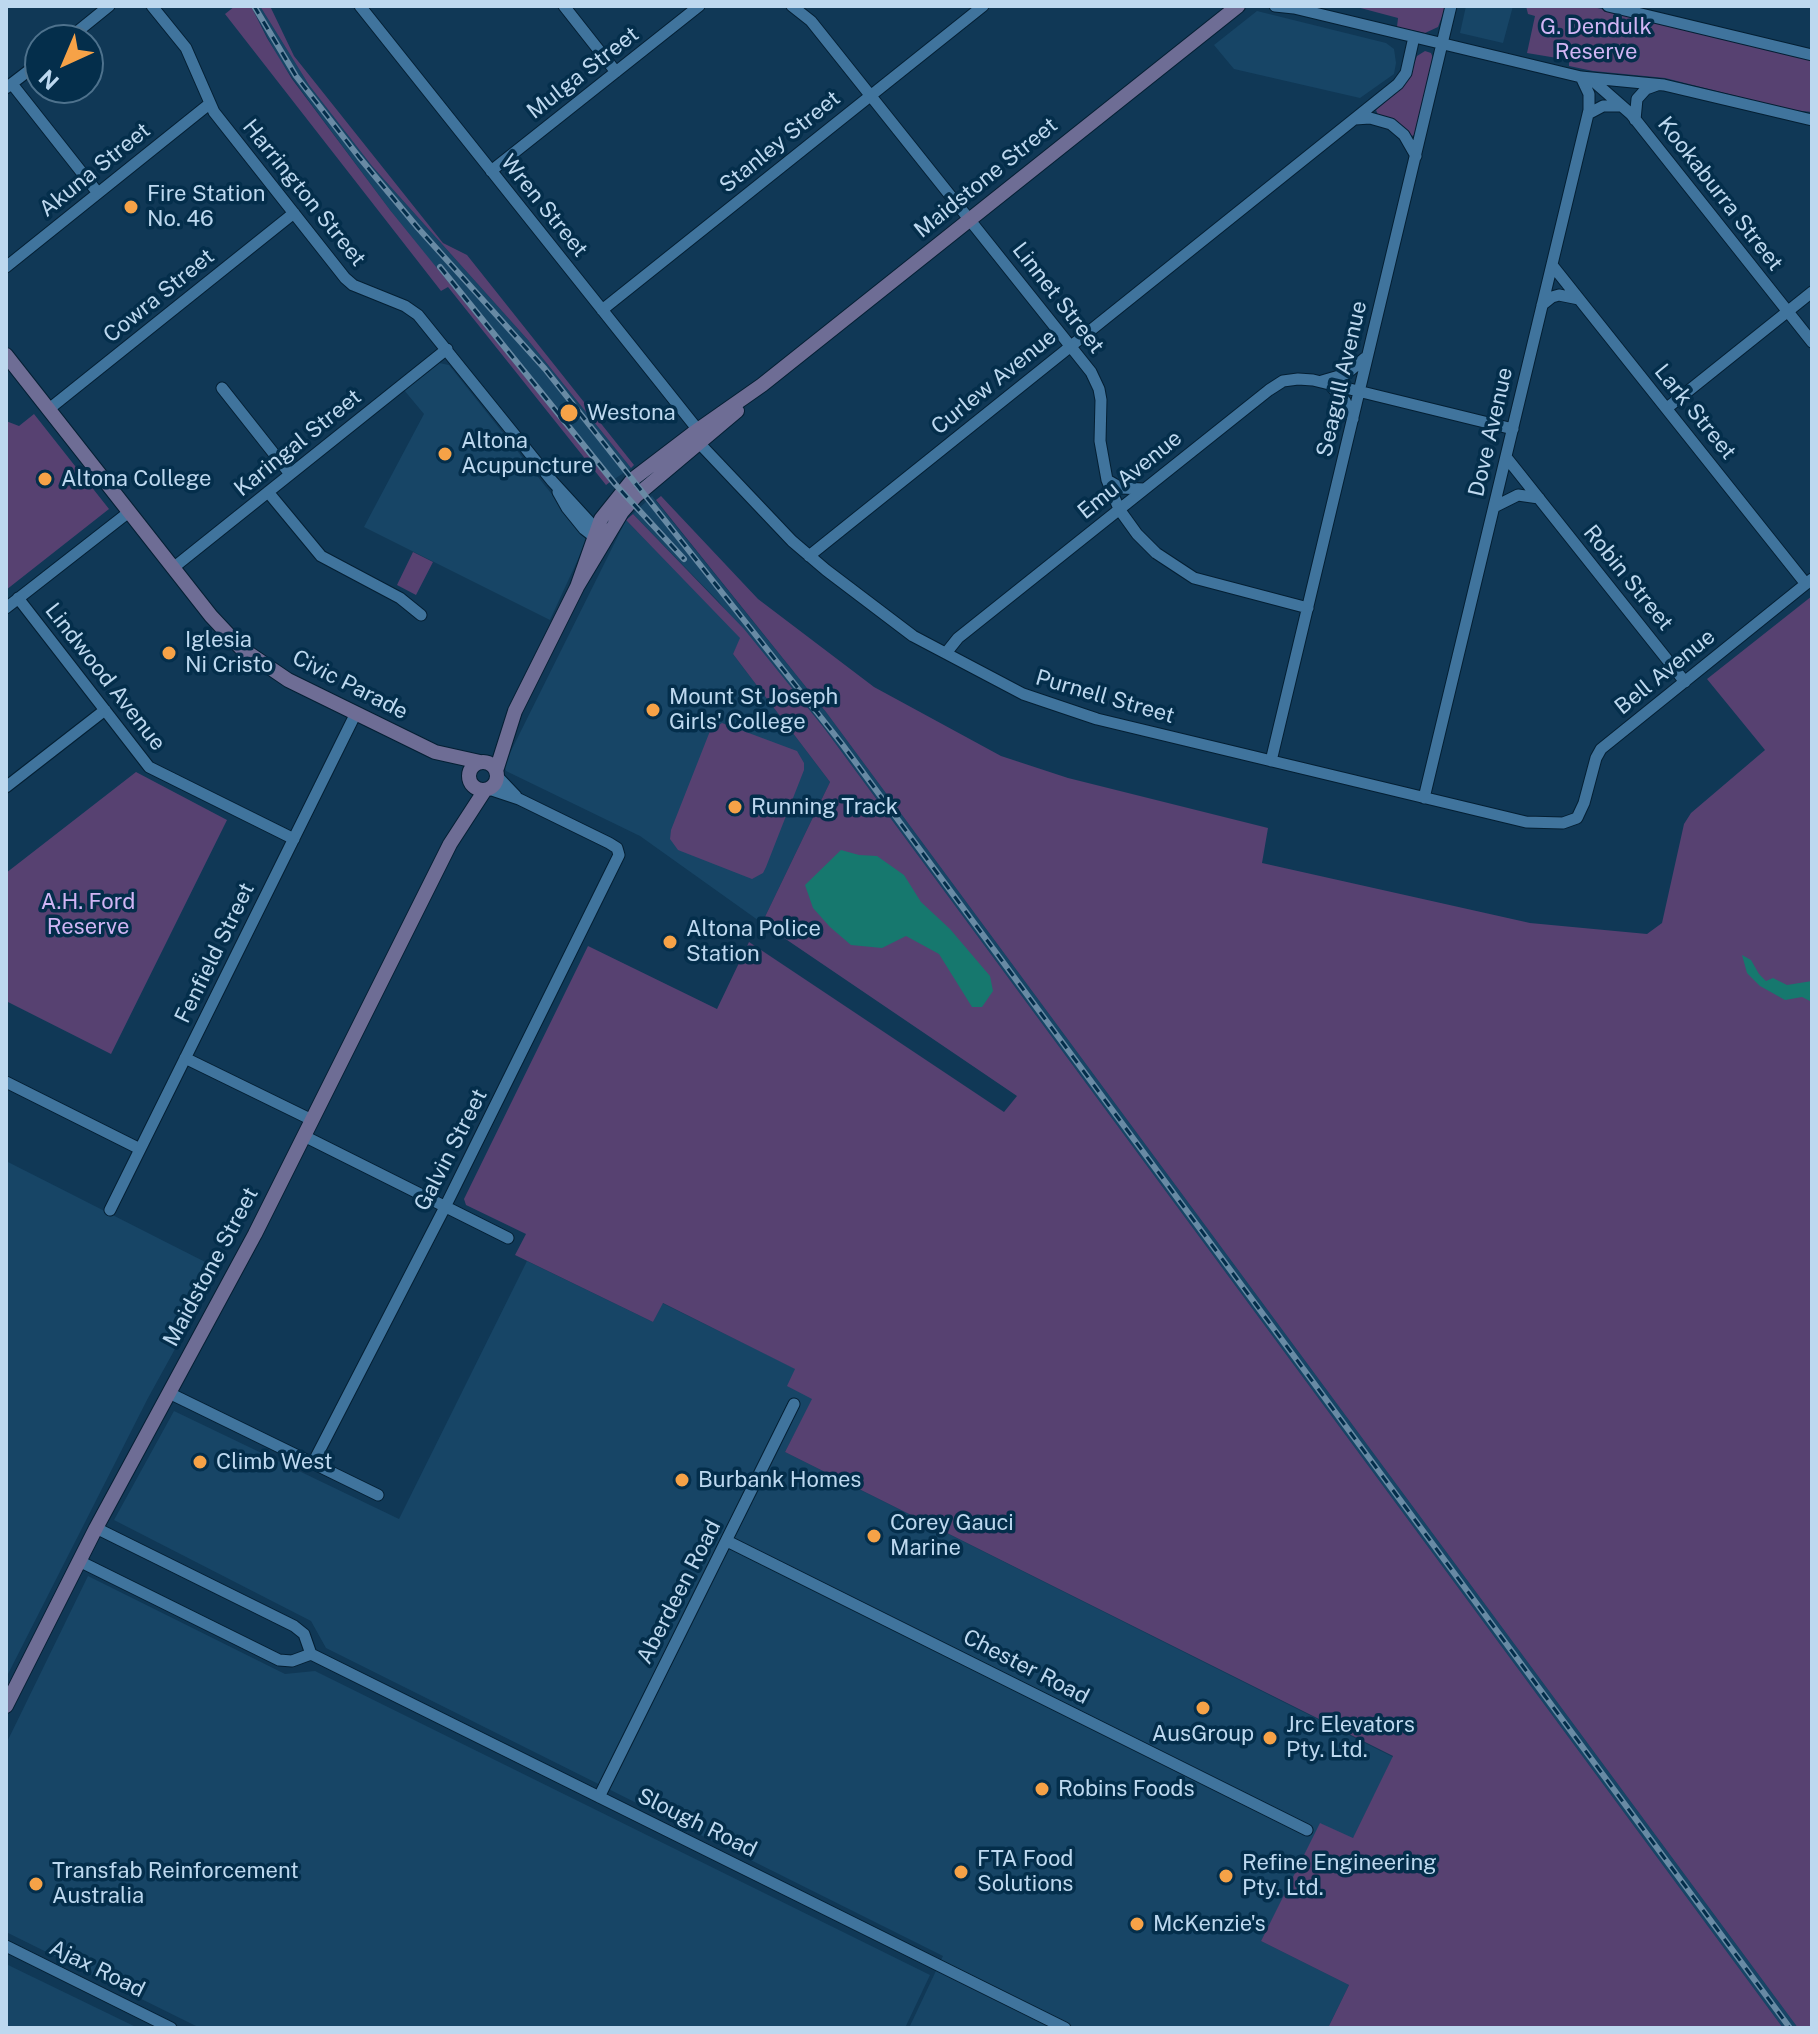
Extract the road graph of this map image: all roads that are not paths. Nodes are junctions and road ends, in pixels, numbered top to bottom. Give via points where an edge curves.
1 (109, 6) edge
2 (152, 6) edge
3 (360, 6) edge
4 (564, 6) edge
5 (699, 6) edge
6 (792, 6) edge
7 (983, 6) edge
8 (1238, 6) edge
9 (1275, 6) edge
10 (1451, 6) edge
11 (1608, 6) edge
12 (1664, 6) edge
13 (1292, 7) edge
14 (1661, 19) junction
15 (87, 24) edge
16 (1414, 37) junction
17 (1442, 44) junction
18 (1812, 55) edge
19 (616, 72) junction
20 (1586, 77) junction
21 (1661, 85) junction
22 (9, 87) edge
23 (871, 96) junction
24 (208, 105) junction
25 (1622, 106) junction
26 (1588, 114) junction
27 (1355, 119) junction
28 (1635, 120) junction
29 (1812, 120) edge
30 (1416, 156) junction
31 (491, 171) junction
32 (98, 193) junction
33 (294, 213) junction
34 (970, 219) junction
35 (1552, 265) junction
36 (6, 267) edge
37 (1812, 292) edge
38 (1579, 300) junction
39 (1542, 305) junction
40 (602, 310) junction
41 (1788, 312) junction
42 (1812, 342) edge
43 (1071, 346) junction
44 (447, 349) junction
45 (1368, 354) junction
46 (6, 355) edge
47 (1320, 382) junction
48 (222, 388) dead end
49 (1359, 392) junction
50 (1667, 408) junction
51 (49, 409) junction
52 (1353, 420) junction
53 (1513, 429) junction
54 (699, 437) junction
55 (1506, 457) junction
56 (290, 474) junction
57 (1107, 480) junction
58 (1144, 489) junction
59 (268, 492) junction
60 (1539, 499) junction
61 (1494, 507) junction
62 (1119, 509) junction
63 (129, 512) junction
64 (598, 535) junction
65 (809, 556) junction
66 (173, 568) junction
67 (1809, 581) edge
68 (18, 598) junction
69 (6, 608) edge
70 (1308, 608) junction
71 (421, 615) dead end
72 (946, 653) junction
73 (1685, 682) junction
74 (105, 710) junction
75 (515, 711) junction
76 (356, 713) junction
77 (435, 752) junction
78 (1271, 761) junction
79 (481, 762) junction
80 (497, 774) junction
81 (469, 779) junction
82 (6, 787) edge
83 (487, 790) junction
84 (1424, 798) junction
85 (519, 799) junction
86 (1577, 818) joint
87 (294, 839) junction
88 (450, 844) junction
89 (185, 1058) junction
90 (6, 1082) edge
91 (312, 1120) junction
92 (304, 1136) junction
93 (140, 1149) junction
94 (445, 1207) junction
95 (110, 1210) dead end
96 (508, 1238) dead end
97 (169, 1393) junction
98 (794, 1404) dead end
99 (313, 1463) junction
100 (378, 1495) dead end
101 (96, 1528) junction
102 (727, 1541) junction
103 (79, 1561) junction
104 (311, 1654) junction
105 (6, 1706) edge
106 (599, 1797) junction
107 (1307, 1830) dead end
108 (6, 1946) edge
109 (1048, 2024) edge
110 (171, 2028) edge
111 (1065, 2028) edge

1 - 15 street
2 - 24 street, Harrington Street via 186,48
3 - 31 street, Wren Street
4 - 19 street
5 - 19 street, Mulga Street
6 - 23 street, Linnet Street via 811,21
7 - 23 street, Stanley Street
8 - 34 main road, Maidstone Street
9 - 13 street
10 - 17 street, Seagull Avenue
11 - 14 street
12 - 14 street
13 - 16 street
14 - 18 street
16 - 17 street
16 - 27 street, Curlew Avenue via 1402,80
17 - 20 street
17 - 30 street, Seagull Avenue
19 - 31 street, Mulga Street
20 - 21 street
20 - 25 street, Kookaburra Street
20 - 26 street, Dove Avenue
21 - 28 street via 1639,96
21 - 29 street
22 - 32 street
23 - 34 street, Linnet Street
23 - 40 street, Stanley Street
24 - 32 street, Akuna Street
24 - 33 street, Harrington Street
25 - 26 street via 1603,106
25 - 28 street, Kookaburra Street
26 - 35 street, Dove Avenue
27 - 30 street via 1391,124
27 - 43 street, Curlew Avenue
28 - 41 street, Kookaburra Street
30 - 45 street, Seagull Avenue
31 - 40 street, Wren Street
32 - 36 street, Akuna Street
33 - 44 street, Harrington Street via 349,282 412,310
33 - 51 street, Cowra Street
34 - 43 street, Linnet Street
34 - 54 main road, Maidstone Street
35 - 38 street, Lark Street
35 - 39 street, Dove Avenue
37 - 41 street
38 - 39 street via 1559,295
38 - 50 street, Lark Street
39 - 53 street, Dove Avenue
40 - 54 street, Wren Street
41 - 42 street, Kookaburra Street
41 - 50 street
43 - 57 street, Linnet Street via 1099,389
43 - 65 street, Curlew Avenue
44 - 56 street, Karingal Street
44 - 64 street, Harrington Street via 584,529
45 - 47 street via 1345,375
45 - 49 street, Seagull Avenue
46 - 51 main road, Civic Parade
47 - 49 street, Emu Avenue
47 - 52 street via 1340,394
47 - 58 street, Emu Avenue via 1294,379 1277,384
48 - 56 street
49 - 52 street, Seagull Avenue
49 - 53 street, Emu Avenue
50 - 67 street, Lark Street
51 - 63 main road, Civic Parade
52 - 70 street, Seagull Avenue
53 - 55 street, Dove Avenue
54 - 64 main road, Maidstone Street via 633,479 612,503
54 - 65 street, Purnell Street
55 - 60 street, Robin Street
55 - 61 street, Dove Avenue
56 - 59 street, Karingal Street
57 - 58 street via 1121,488
57 - 62 street, Linnet Street
58 - 62 street, Emu Avenue
59 - 66 street, Karingal Street
59 - 71 street via 321,556
60 - 61 street via 1518,495
60 - 73 street, Robin Street
61 - 84 street, Dove Avenue
62 - 70 street, Linnet Street via 1146,545 1181,572
62 - 72 street, Emu Avenue
63 - 66 main road, Civic Parade
63 - 68 street
64 - 75 main road, Maidstone Street
65 - 72 street, Purnell Street via 913,636
66 - 76 main road, Civic Parade via 223,631 252,657
67 - 73 street, Bell Avenue
68 - 69 street
68 - 74 street, Lindwood Avenue
70 - 78 street, Seagull Avenue
72 - 78 street, Purnell Street via 1042,702
73 - 86 street, Bell Avenue via 1598,753
74 - 82 street
74 - 87 street, Lindwood Avenue via 149,767
75 - 79 main road, Maidstone Street
75 - 80 main road, Maidstone Street
76 - 77 main road, Civic Parade
76 - 87 street, Fenfield Street
77 - 79 main road, Civic Parade
77 - 81 main road, Civic Parade
78 - 84 street, Purnell Street
79 - 80 main road via 491,764
79 - 81 main road via 472,766
80 - 83 main road
80 - 85 street
81 - 83 main road via 475,789
81 - 88 main road, Maidstone Street
83 - 85 street
83 - 88 main road, Maidstone Street
84 - 86 street, Purnell Street via 1526,822
85 - 94 street, Galvin Street via 613,845 618,858
87 - 89 street, Fenfield Street
88 - 91 main road, Maidstone Street
89 - 91 street
89 - 93 street, Fenfield Street
90 - 93 street
91 - 92 main road, Maidstone Street
92 - 94 street
92 - 97 main road, Maidstone Street
93 - 95 street, Fenfield Street
94 - 96 street
94 - 99 street, Galvin Street
97 - 99 street
97 - 101 main road, Maidstone Street
98 - 102 street, Aberdeen Road
99 - 100 street
101 - 103 main road, Maidstone Street
101 - 104 street, Slough Road via 294,1626 304,1634
102 - 106 street, Aberdeen Road
102 - 107 street, Chester Road
103 - 104 street via 279,1660
103 - 105 main road, Maidstone Street
104 - 106 street, Slough Road
106 - 109 street, Slough Road
108 - 110 street, Ajax Road
109 - 111 street, Slough Road

